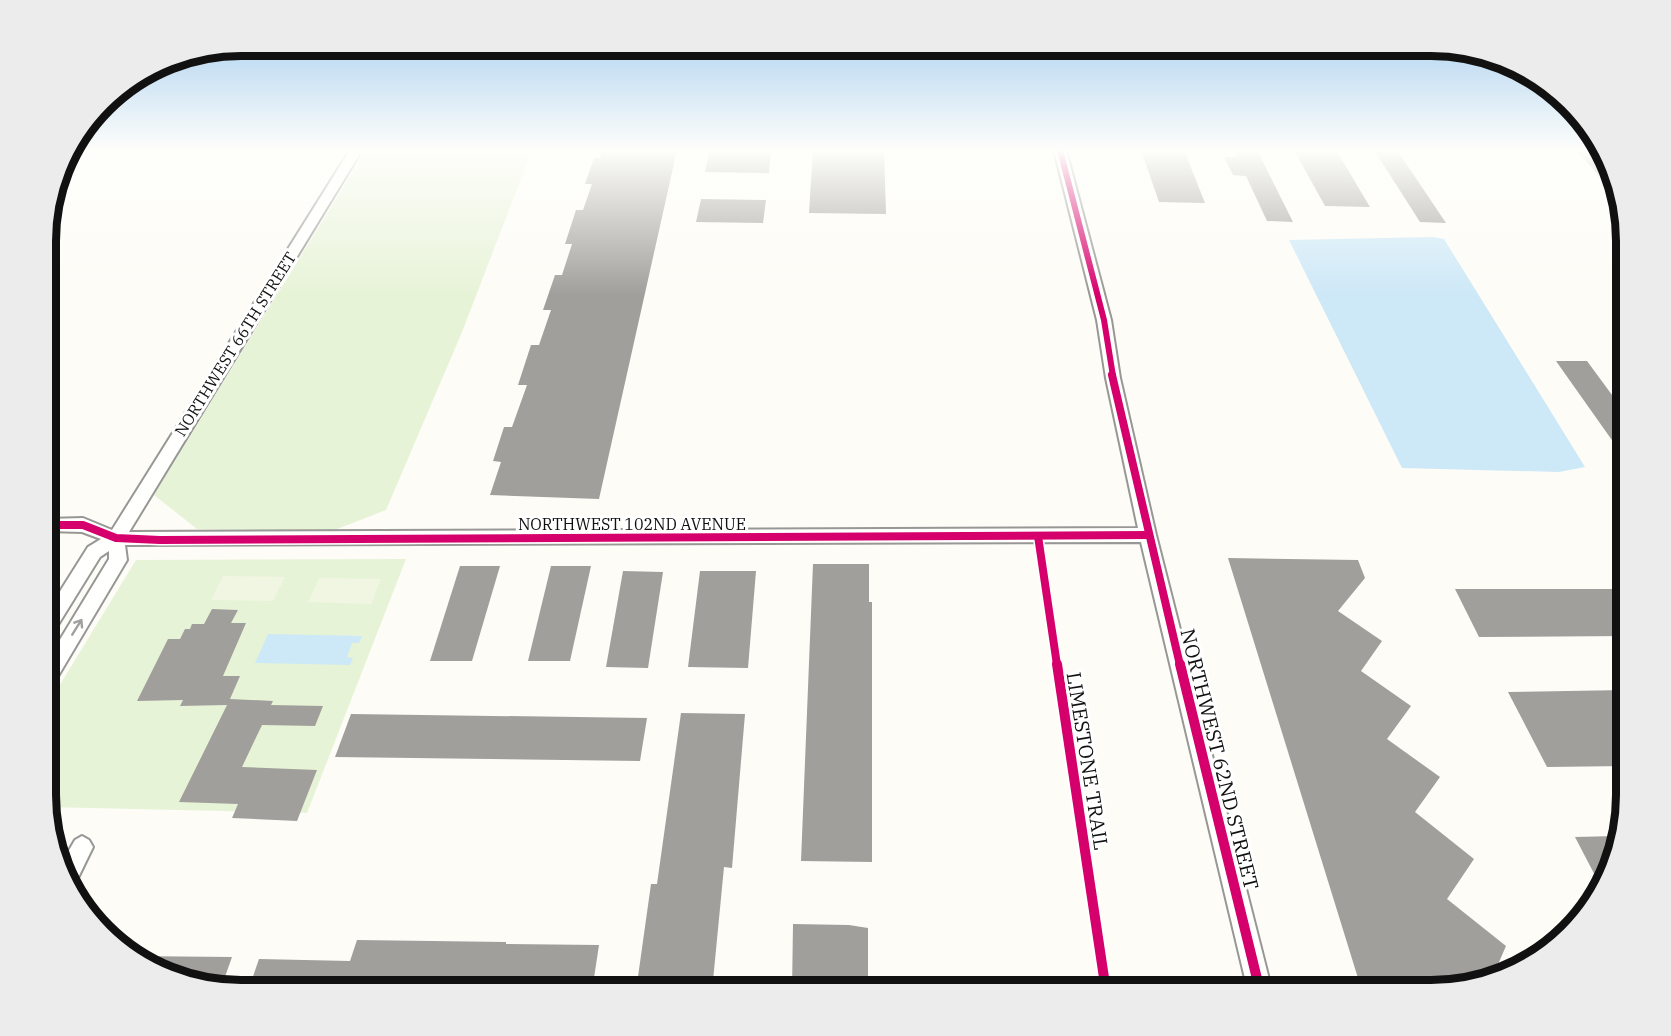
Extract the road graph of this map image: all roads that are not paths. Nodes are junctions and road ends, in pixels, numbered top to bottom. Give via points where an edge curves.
1 (326, 198) edge
2 (1073, 198) edge
3 (56, 525) edge
4 (1148, 535) junction
5 (116, 538) junction
6 (56, 613) edge
7 (56, 662) edge
8 (82, 847) dead end
9 (71, 868) edge
10 (1257, 980) edge

1 - 5 street, NORTHWEST 66TH STREET
2 - 4 street, NORTHWEST 62ND STREET via 1104,320
3 - 5 street, NORTHWEST 102ND AVENUE via 82,525
4 - 5 street, NORTHWEST 102ND AVENUE
4 - 10 street, NORTHWEST 62ND STREET
5 - 6 street, NORTHWEST 66TH STREET via 94,552
7 -> 5 street, NORTHWEST 66TH STREET via 118,560
8 - 9 street

